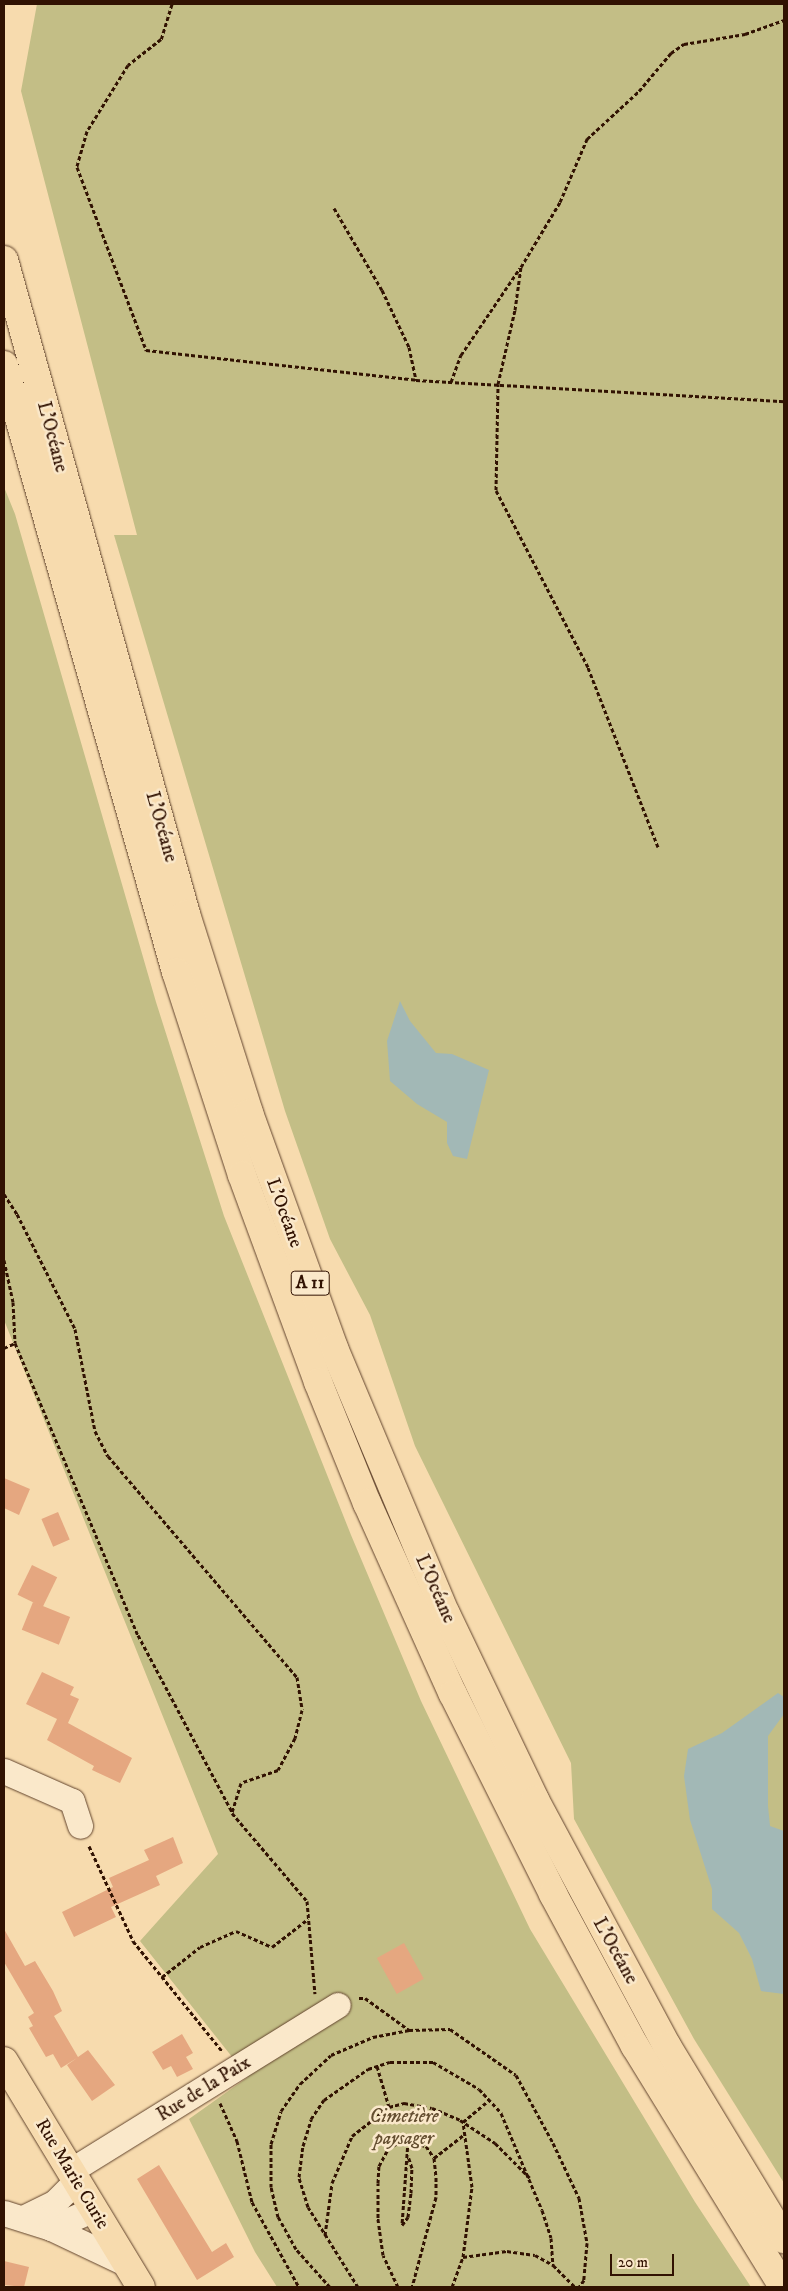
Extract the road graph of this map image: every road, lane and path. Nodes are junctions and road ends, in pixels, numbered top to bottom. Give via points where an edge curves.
1 (172, 4) edge
2 (784, 20) edge
3 (334, 208) dead end
4 (4, 260) edge
5 (520, 267) junction
6 (4, 365) edge
7 (416, 380) junction
8 (451, 382) junction
9 (498, 384) junction
10 (784, 401) edge
11 (658, 847) dead end
12 (4, 1194) edge
13 (4, 1260) edge
14 (15, 1344) junction
15 (4, 1348) edge
16 (4, 1771) edge
17 (232, 1813) junction
18 (80, 1826) joint
19 (308, 1918) junction
20 (162, 1977) junction
21 (328, 2011) junction
22 (409, 2030) junction
23 (4, 2061) edge
24 (377, 2066) junction
25 (236, 2069) junction
26 (210, 2087) junction
27 (489, 2100) junction
28 (389, 2107) junction
29 (463, 2122) junction
30 (465, 2134) junction
31 (408, 2141) junction
32 (408, 2156) junction
33 (434, 2158) junction
34 (73, 2176) junction
35 (532, 2180) junction
36 (94, 2209) junction
37 (14, 2216) edge
38 (50, 2228) junction
39 (325, 2235) junction
40 (784, 2238) edge
41 (462, 2257) junction
42 (127, 2264) junction
43 (553, 2265) junction
44 (141, 2287) edge
45 (299, 2287) edge
46 (330, 2287) edge
47 (358, 2287) edge
48 (398, 2287) edge
49 (412, 2287) edge
50 (452, 2287) edge
51 (577, 2287) edge
52 (783, 2287) edge

1 - 7 path via 161,40 128,65 87,131 76,166 146,350
2 - 5 path via 745,34 684,44 671,53 639,91 587,139 560,202
3 - 7 path via 382,290 409,347
4 - 40 main road, L’Océane / A 11 via 186,914 249,1113 334,1348 431,1580 535,1800 667,2046
5 - 8 path via 461,355
5 - 9 path via 515,310
6 - 52 main road, L’Océane / A 11 via 176,972 242,1175 318,1382 426,1636 530,1850 636,2046
7 - 8 path
8 - 9 path
9 - 10 path
9 - 11 path via 496,490 588,667
12 - 17 path via 75,1329 95,1431 108,1456 297,1677 302,1710 295,1738 278,1770 241,1784
13 - 14 path
14 - 15 path
14 - 17 path via 138,1635
16 - 18 street via 72,1801
17 - 19 path via 307,1901
18 - 20 path via 133,1941
19 - 20 path via 272,1947 236,1931 200,1946
19 - 21 path
20 - 25 path
21 - 22 path via 349,1998 365,1998
21 - 25 street, Rue de la Paix
22 - 46 path via 373,2036 331,2055 300,2084 281,2111 271,2144 271,2187 278,2217 296,2249
22 - 51 path via 450,2029 516,2075 579,2198 587,2243 584,2280
23 - 34 main road, Rue Marie Curie
24 - 27 path via 410,2060 433,2062 456,2073
24 - 28 path
24 - 39 path via 344,2082 324,2100 311,2119 299,2177 308,2207
25 - 26 street, Rue de la Paix
26 - 34 street, Rue de la Paix
26 - 45 path via 237,2141 252,2202
27 - 29 path
27 - 35 path via 501,2113
28 - 29 path via 404,2104 432,2108
28 - 39 path via 352,2136 332,2183
29 - 30 path
29 - 35 path via 496,2143
30 - 33 path
30 - 41 path via 472,2187
31 - 32 path
31 - 33 path via 426,2146
31 - 48 path via 401,2141 388,2150 380,2166 378,2183 383,2255
32 - 32 path via 404,2167 402,2225 408,2217 411,2193 412,2168
33 - 49 path via 436,2197
34 - 36 main road, Rue Marie Curie
34 - 37 street, Rue de la Paix via 54,2204
35 - 43 path via 551,2238
36 - 38 street
36 - 42 main road, Rue Marie Curie
37 - 38 street
38 - 42 street
39 - 47 path
41 - 43 path via 507,2251 535,2255
41 - 50 path
42 - 44 main road, Rue Marie Curie
43 - 51 path

